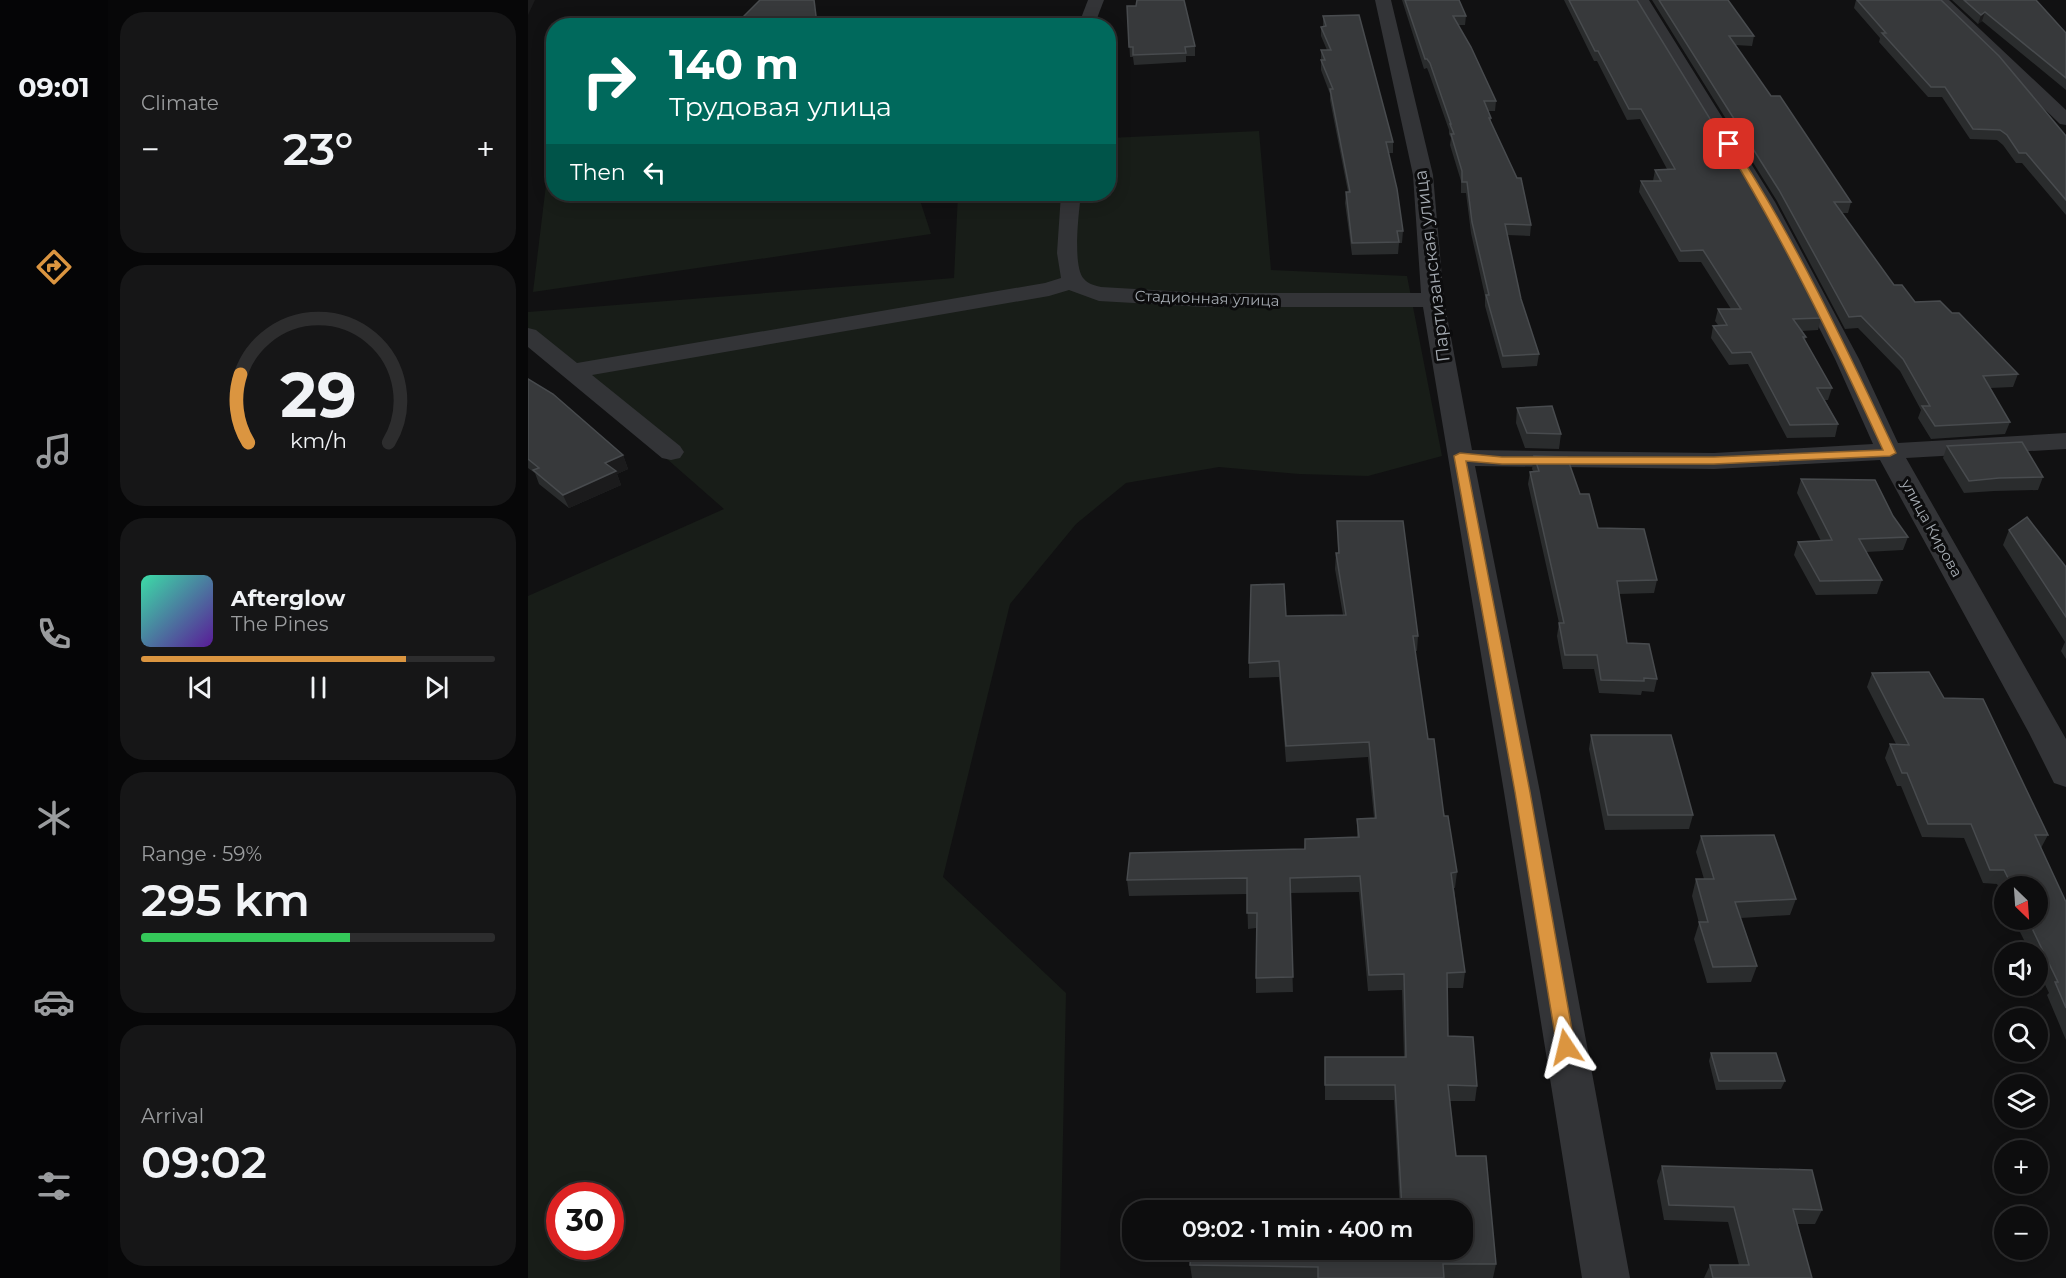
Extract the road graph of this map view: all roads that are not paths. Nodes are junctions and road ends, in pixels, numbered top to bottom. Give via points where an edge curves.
1 (1096, 0) edge
2 (1383, 0) edge
3 (1641, 0) edge
4 (1940, 0) edge
5 (1089, 18) edge
6 (2066, 120) edge
7 (1071, 201) edge
8 (1073, 281) junction
9 (1433, 300) junction
10 (528, 335) edge
11 (571, 371) junction
12 (2066, 441) edge
13 (671, 452) dead end
14 (1890, 453) junction
15 (1460, 456) junction
16 (2066, 774) edge
17 (1606, 1278) edge

1 - 5 street
2 - 9 street, Партизанская улица via 1423,175
3 - 14 street, улица Кирова via 1765,202
4 - 6 street
7 - 8 street via 1069,268
8 - 9 street, Стадионная улица via 1099,294 1204,300
8 - 11 street via 923,312
9 - 15 street, Партизанская улица
10 - 11 street
11 - 13 street
12 - 14 street
14 - 15 street via 1714,460 1502,460
14 - 16 street, улица Кирова
15 - 17 street, Партизанская улица

